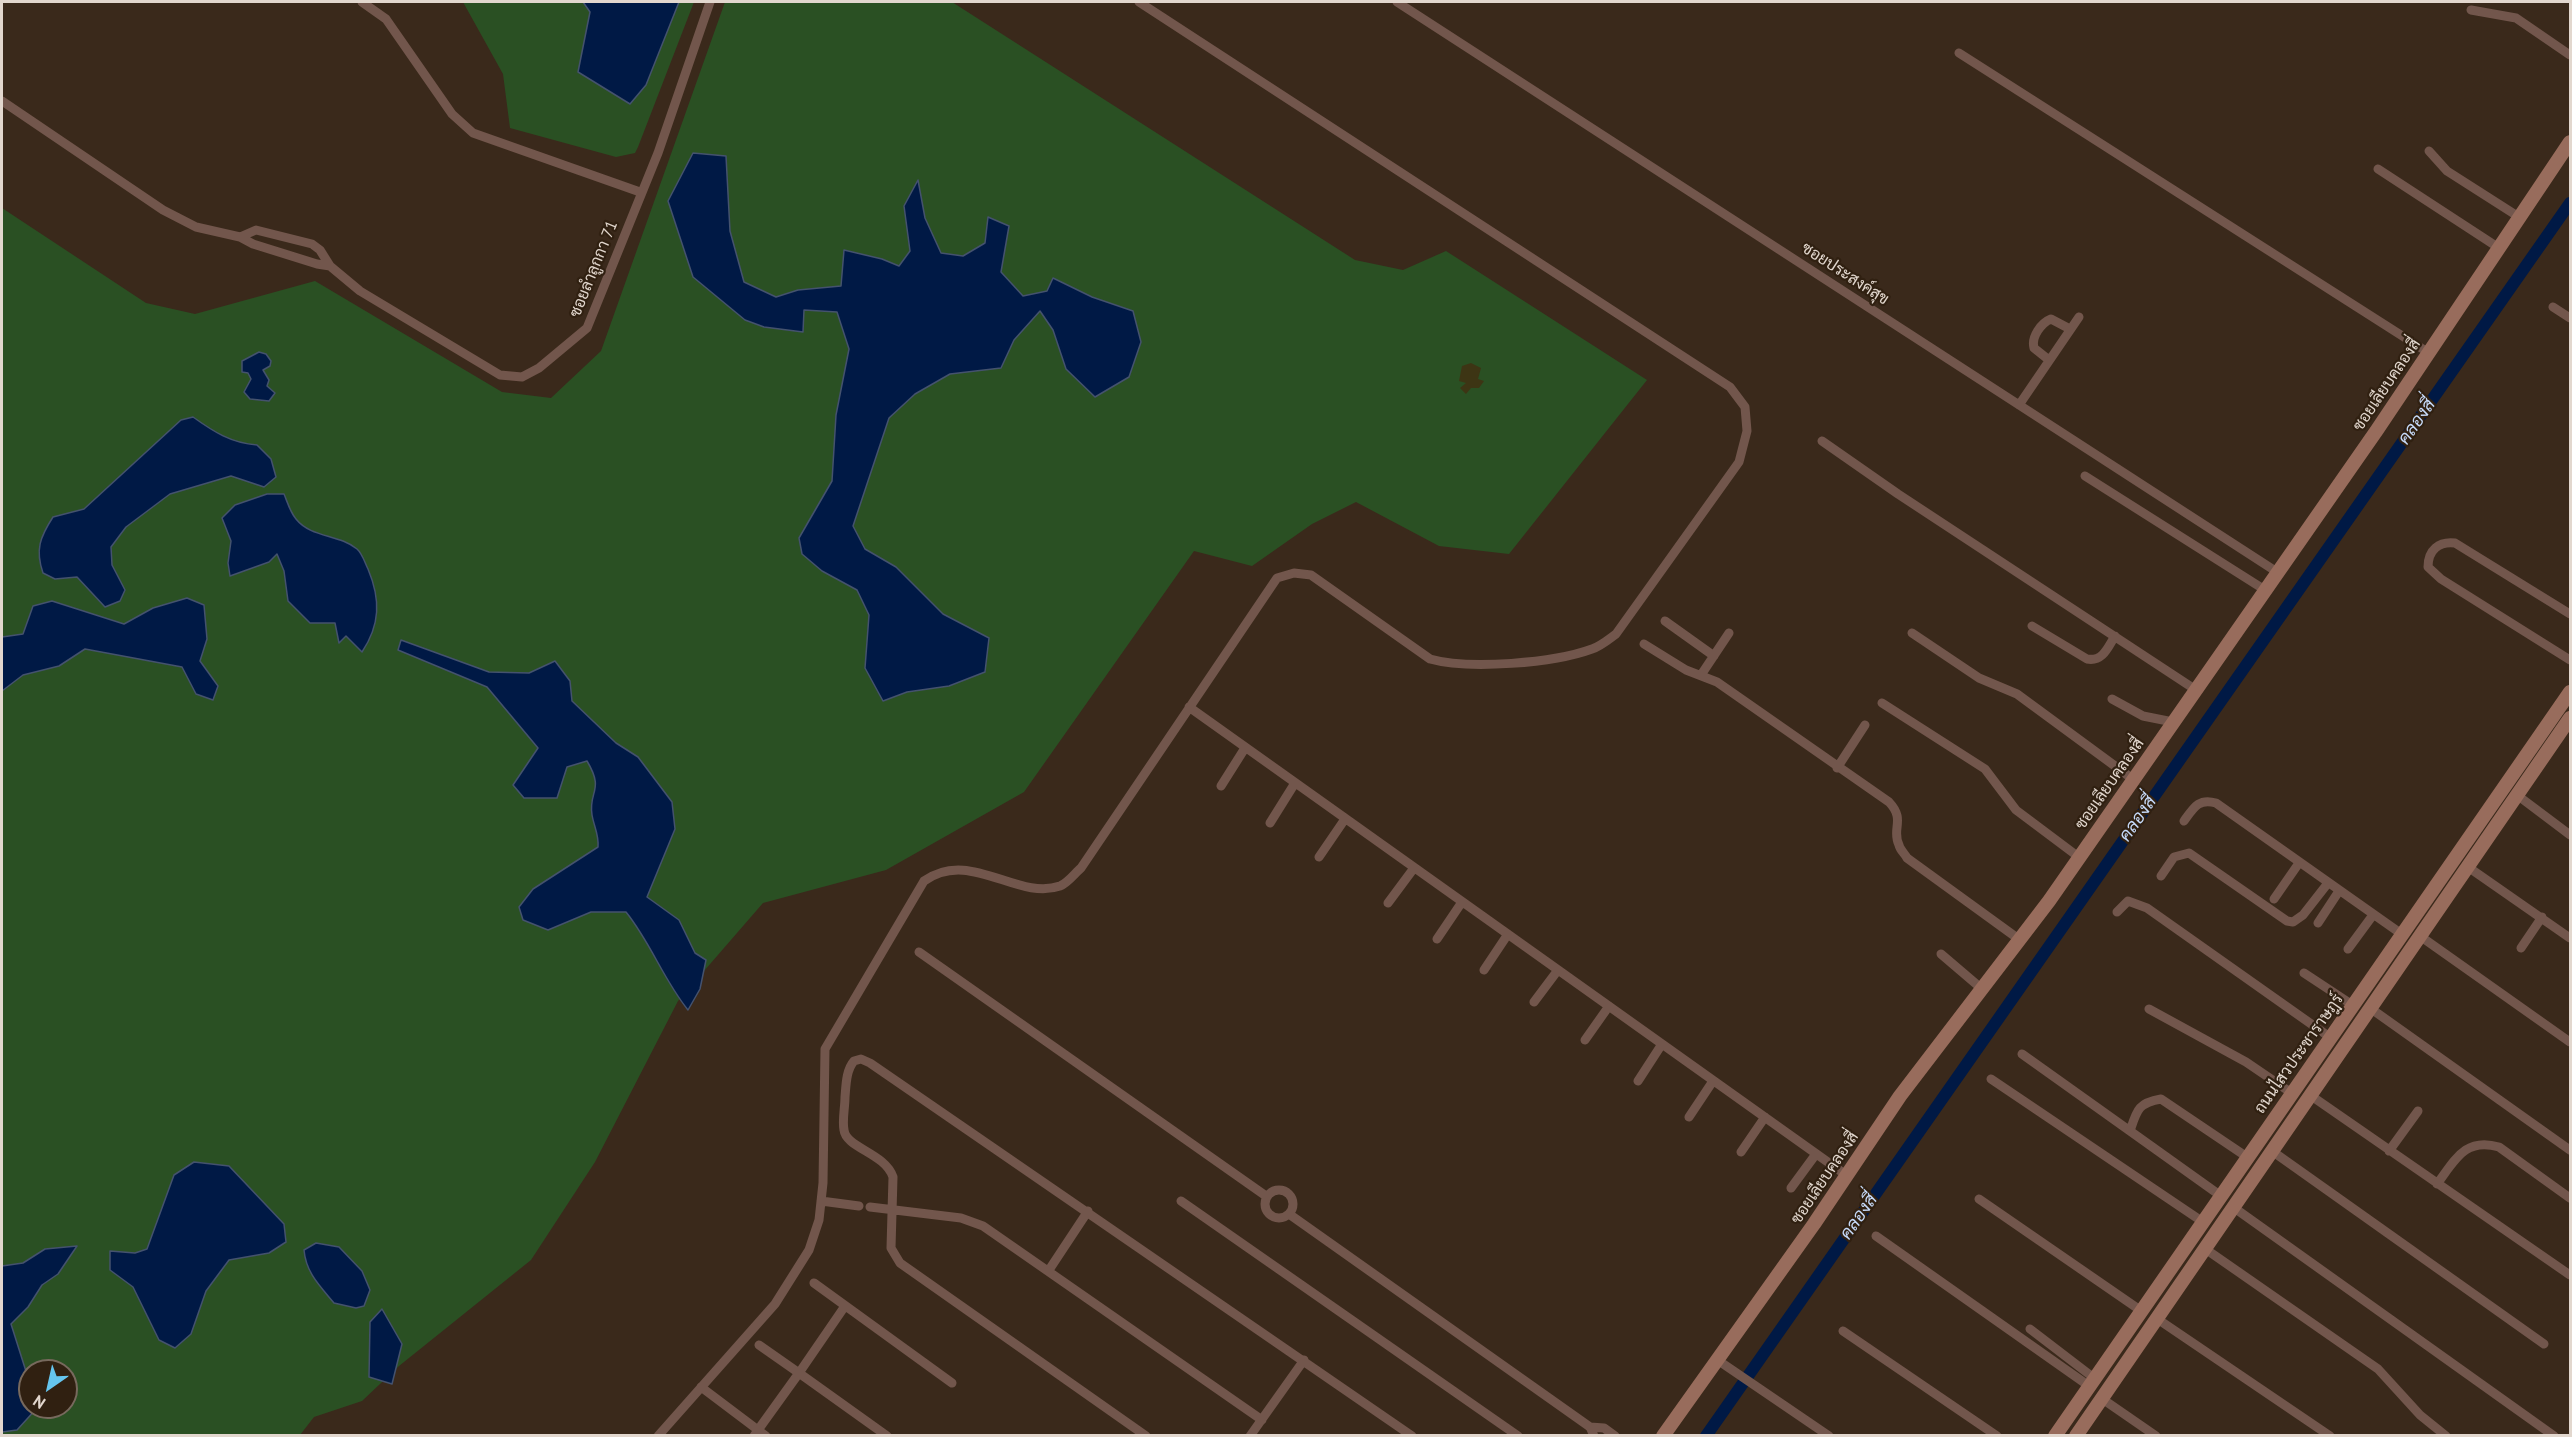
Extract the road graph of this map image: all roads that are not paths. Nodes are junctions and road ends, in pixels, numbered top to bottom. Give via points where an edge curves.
1 (362, 2) edge
2 (710, 2) edge
3 (1139, 2) edge
4 (1397, 2) edge
5 (2471, 10) dead end
6 (1959, 53) dead end
7 (2571, 55) edge
8 (2, 101) edge
9 (2571, 142) edge
10 (2429, 151) dead end
11 (2378, 169) dead end
12 (640, 192) junction
13 (2519, 217) junction
14 (280, 235) junction
15 (240, 237) junction
16 (2499, 248) junction
17 (276, 251) junction
18 (330, 266) junction
19 (2553, 307) dead end
20 (2079, 317) dead end
21 (2571, 318) edge
22 (2070, 329) junction
23 (2429, 353) junction
24 (2049, 360) junction
25 (2019, 405) junction
26 (1822, 441) dead end
27 (2085, 476) dead end
28 (2277, 572) junction
29 (2265, 590) junction
30 (2571, 615) edge
31 (1665, 621) dead end
32 (2032, 626) dead end
33 (1729, 633) dead end
34 (1912, 633) dead end
35 (2115, 636) junction
36 (1644, 644) dead end
37 (1714, 656) junction
38 (2571, 660) edge
39 (1701, 675) junction
40 (2196, 690) junction
41 (2571, 692) edge
42 (2112, 699) dead end
43 (1882, 703) dead end
44 (1189, 707) junction
45 (2571, 718) edge
46 (2173, 722) junction
47 (1865, 725) dead end
48 (1245, 748) junction
49 (1837, 768) junction
50 (2134, 780) junction
51 (1295, 783) junction
52 (1221, 786) dead end
53 (2517, 795) junction
54 (1345, 819) junction
55 (2184, 820) dead end
56 (1270, 823) dead end
57 (2571, 835) edge
58 (1319, 857) dead end
59 (2080, 858) junction
60 (2299, 863) junction
61 (2468, 867) junction
62 (1414, 868) junction
63 (2160, 876) dead end
64 (2328, 883) junction
65 (2339, 891) junction
66 (2274, 899) dead end
67 (1462, 902) junction
68 (1388, 903) dead end
69 (2117, 912) dead end
70 (2373, 915) junction
71 (2542, 917) junction
72 (2318, 922) dead end
73 (1508, 934) junction
74 (2403, 935) junction
75 (2420, 936) junction
76 (2571, 938) edge
77 (1437, 939) dead end
78 (2020, 940) junction
79 (2521, 948) dead end
80 (2348, 949) dead end
81 (919, 952) dead end
82 (1941, 954) dead end
83 (1484, 970) dead end
84 (1558, 970) junction
85 (2304, 973) dead end
86 (1982, 989) junction
87 (1534, 1002) dead end
88 (1609, 1006) junction
89 (2354, 1006) junction
90 (2370, 1008) junction
91 (2149, 1009) dead end
92 (2331, 1038) junction
93 (1585, 1041) dead end
94 (2571, 1042) edge
95 (1662, 1044) junction
96 (2022, 1054) dead end
97 (1992, 1079) dead end
98 (1638, 1081) dead end
99 (1713, 1081) junction
100 (2293, 1094) junction
101 (2310, 1095) junction
102 (2284, 1106) junction
103 (2418, 1111) dead end
104 (2297, 1114) junction
105 (1689, 1117) dead end
106 (1765, 1117) junction
107 (2130, 1131) junction
108 (2571, 1150) edge
109 (2272, 1151) junction
110 (2389, 1151) junction
111 (1741, 1152) dead end
112 (1816, 1154) junction
113 (2247, 1156) junction
114 (1846, 1175) junction
115 (2436, 1184) junction
116 (1791, 1188) dead end
117 (1266, 1196) junction
118 (2221, 1196) junction
119 (2571, 1198) edge
120 (1979, 1199) dead end
121 (821, 1201) junction
122 (1181, 1201) dead end
123 (859, 1206) dead end
124 (870, 1207) dead end
125 (2233, 1207) junction
126 (892, 1211) junction
127 (1088, 1211) junction
128 (1289, 1214) junction
129 (2203, 1222) junction
130 (1875, 1236) dead end
131 (2204, 1248) junction
132 (1049, 1270) junction
133 (2571, 1275) edge
134 (814, 1283) dead end
135 (845, 1305) junction
136 (2140, 1310) junction
137 (2156, 1318) junction
138 (2030, 1329) dead end
139 (1843, 1331) dead end
140 (2544, 1344) dead end
141 (759, 1345) dead end
142 (1304, 1360) junction
143 (1722, 1363) junction
144 (799, 1373) junction
145 (2091, 1382) junction
146 (952, 1383) dead end
147 (701, 1388) junction
148 (2101, 1398) junction
149 (1262, 1420) junction
150 (1592, 1431) edge
151 (759, 1434) edge
152 (658, 1436) edge
153 (887, 1436) edge
154 (1146, 1436) edge
155 (1250, 1436) edge
156 (1412, 1436) edge
157 (1518, 1436) edge
158 (1615, 1436) edge
159 (1663, 1436) edge
160 (1829, 1436) edge
161 (1997, 1436) edge
162 (2055, 1436) edge
163 (2076, 1436) edge
164 (2156, 1436) edge
165 (2330, 1436) edge
166 (2446, 1436) edge
167 (2554, 1436) edge

1 - 12 street via 386,19 452,114 472,133
2 - 12 street, ซอยลำลูกกา 71 via 658,153
3 - 44 street via 1730,387 1745,407 1747,431 1739,462 1616,634 1595,648 1557,659 1451,665 1430,659 1311,575 1294,573 1277,578 1262,597
4 - 25 street, ซอยประสงค์สุข
5 - 7 street via 2516,18
6 - 23 street
8 - 15 street via 163,210 196,227
9 - 13 main road, ซอยเลียบคลองสี่
10 - 13 street via 2447,171
11 - 16 street
12 - 18 street, ซอยลำลูกกา 71 via 587,328 539,369 522,377 500,375 378,302
13 - 16 main road, ซอยเลียบคลองสี่
14 - 15 street via 256,230
14 - 17 street
14 - 18 street via 312,244
15 - 17 street
16 - 23 main road, ซอยเลียบคลองสี่
17 - 18 street
19 - 21 street
20 - 22 street
22 - 24 street
22 - 24 street via 2050,319 2036,334 2034,348
23 - 28 main road, ซอยเลียบคลองสี่
24 - 25 street
25 - 28 street, ซอยประสงค์สุข
26 - 35 street
27 - 29 street
28 - 29 main road, ซอยเลียบคลองสี่
29 - 40 main road, ซอยเลียบคลองสี่
30 - 38 street via 2455,543 2436,546 2428,561 2433,572
31 - 37 street
32 - 35 street via 2087,660 2103,655
33 - 37 street
34 - 50 street via 1979,678 2017,694
35 - 40 street
36 - 39 street
37 - 39 street
39 - 49 street via 1717,682
40 - 46 main road, ซอยเลียบคลองสี่
41 - 74 main road, ถนนไสวประชาราษฎร์
42 - 46 street via 2143,716
43 - 59 street via 1984,769 2016,810
44 - 48 street
44 - 121 street via 1081,868 1062,885 1043,888 950,870 924,881 825,1049
45 - 53 main road, ถนนไสวประชาราษฎร์
46 - 50 main road, ซอยเลียบคลองสี่
47 - 49 street
48 - 51 street
48 - 52 street
49 - 78 street via 1897,810 1898,844 1915,867
50 - 59 main road, ซอยเลียบคลองสี่
51 - 54 street
51 - 56 street
53 - 57 street
53 - 61 main road, ถนนไสวประชาราษฎร์
54 - 58 street
54 - 62 street
55 - 60 street via 2198,803 2206,800
59 - 78 main road, ซอยเลียบคลองสี่
60 - 64 street
60 - 66 street
61 - 71 street
61 - 75 main road, ถนนไสวประชาราษฎร์
62 - 67 street
62 - 68 street
63 - 64 street via 2174,857 2189,853 2293,922
64 - 65 street
65 - 70 street
65 - 72 street
67 - 73 street
67 - 77 street
69 - 92 street via 2128,901 2147,908
70 - 74 street
70 - 80 street
71 - 76 street
71 - 79 street
73 - 83 street
73 - 84 street
74 - 89 main road, ถนนไสวประชาราษฎร์
75 - 90 main road, ถนนไสวประชาราษฎร์
75 - 94 street
78 - 86 main road, ซอยเลียบคลองสี่
81 - 117 street
82 - 86 street
84 - 87 street
84 - 88 street
85 - 89 street
86 - 114 main road, ซอยเลียบคลองสี่ via 1900,1096
88 - 93 street
88 - 95 street
89 - 92 main road, ถนนไสวประชาราษฎร์
90 - 101 main road, ถนนไสวประชาราษฎร์
90 - 108 street
91 - 100 street via 2246,1062
92 - 100 main road, ถนนไสวประชาราษฎร์
95 - 98 street
95 - 99 street
96 - 107 street
97 - 129 street
99 - 105 street
99 - 106 street
100 - 102 main road, ถนนไสวประชาราษฎร์
101 - 104 main road, ถนนไสวประชาราษฎร์
101 - 110 street
102 - 104 main road
102 - 113 main road, ถนนไสวประชาราษฎร์
103 - 110 street
104 - 109 main road, ถนนไสวประชาราษฎร์
106 - 111 street
106 - 112 street
107 - 113 street via 2137,1111 2146,1102 2161,1099
107 - 118 street
109 - 125 main road, ถนนไสวประชาราษฎร์
109 - 140 street
110 - 115 street
112 - 114 street
112 - 116 street
113 - 118 main road, ถนนไสวประชาราษฎร์
114 - 143 main road, ซอยเลียบคลองสี่
115 - 119 street via 2463,1150 2486,1143 2499,1147
115 - 133 street
117 - 128 street via 1268,1213 1278,1219
117 - 128 street via 1276,1190 1288,1192 1293,1203
118 - 129 main road, ถนนไสวประชาราษฎร์
120 - 136 street
121 - 123 street
121 - 147 street via 809,1250 795,1275 775,1304
122 - 157 street
124 - 126 street
125 - 131 main road, ถนนไสวประชาราษฎร์
125 - 167 street
126 - 127 street via 890,1168 851,1141 844,1131 845,1088 850,1065 857,1059 870,1062
126 - 132 street via 971,1221
126 - 154 street via 891,1248 900,1263
127 - 132 street
127 - 142 street
128 - 150 street
129 - 136 main road, ถนนไสวประชาราษฎร์
130 - 145 street
131 - 137 main road, ถนนไสวประชาราษฎร์
131 - 166 street via 2378,1369
132 - 149 street
134 - 135 street
135 - 144 street
135 - 146 street
136 - 145 main road, ถนนไสวประชาราษฎร์
137 - 148 main road, ถนนไสวประชาราษฎร์
137 - 165 street
138 - 145 street
139 - 161 street
141 - 144 street
142 - 149 street
142 - 156 street
143 - 159 main road, ซอยเลียบคลองสี่
143 - 160 street
144 - 151 street
144 - 153 street
145 - 162 main road, ถนนไสวประชาราษฎร์
147 - 151 street
147 - 152 street
148 - 163 main road, ถนนไสวประชาราษฎร์
148 - 164 street
149 - 155 street
150 - 158 street via 1604,1428

